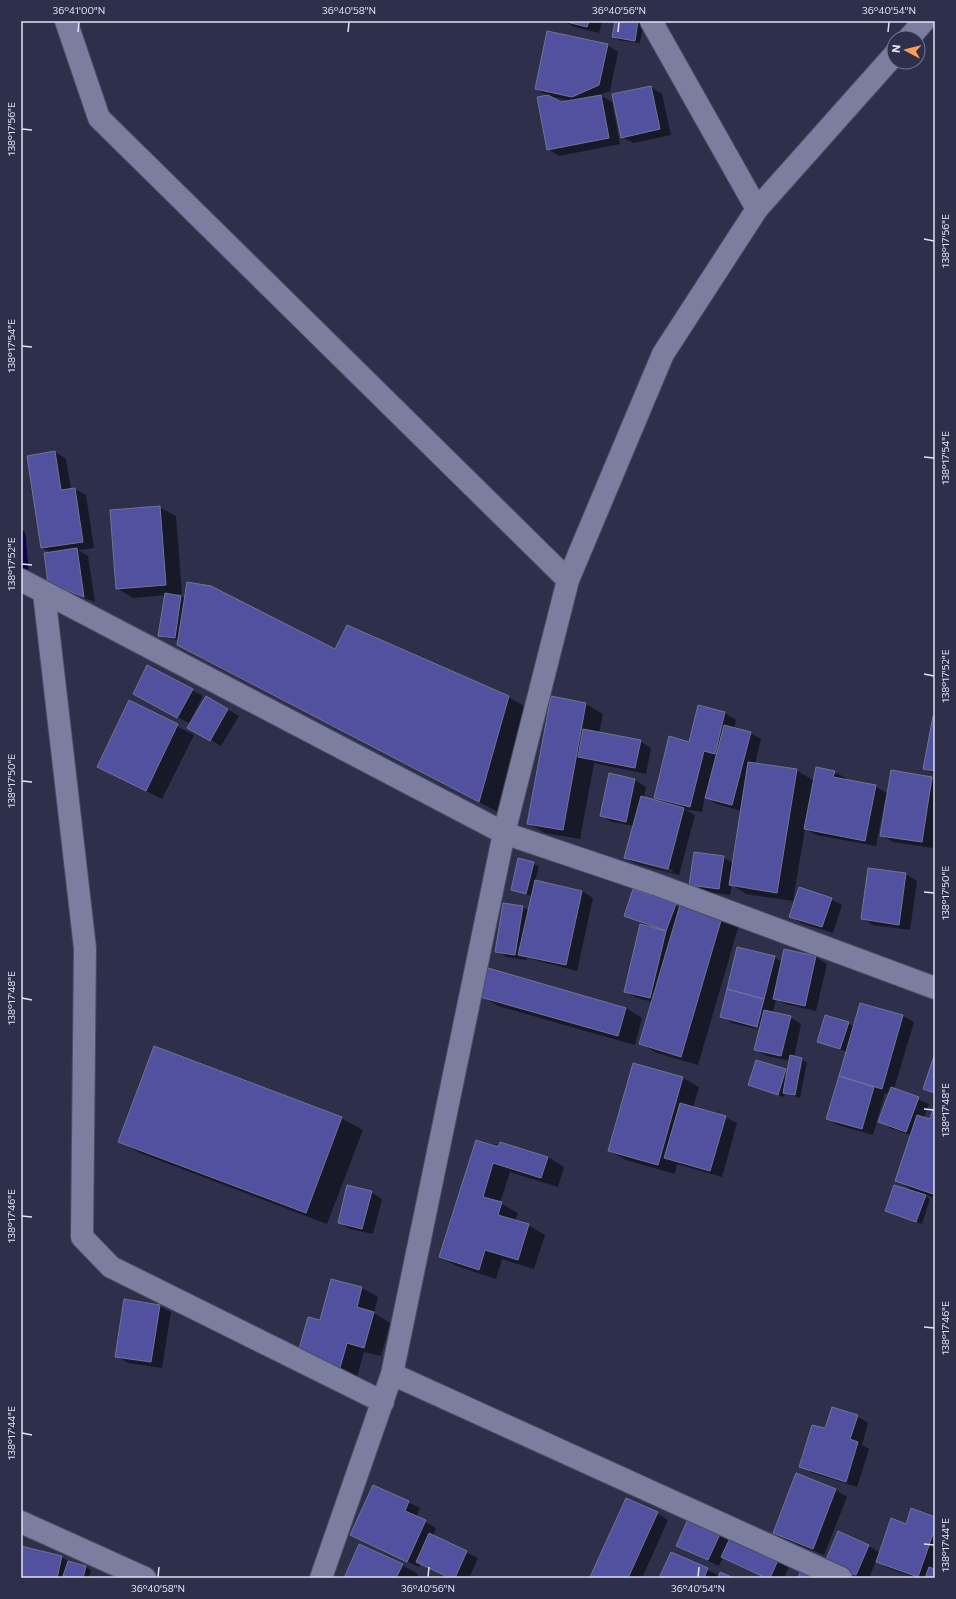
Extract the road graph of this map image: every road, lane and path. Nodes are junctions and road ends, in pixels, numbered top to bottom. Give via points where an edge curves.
1 (66, 21) edge
2 (650, 21) edge
3 (924, 21) edge
4 (916, 30) edge
5 (886, 64) edge
6 (756, 209) junction
7 (21, 580) edge
8 (568, 580) junction
9 (44, 593) junction
10 (504, 833) junction
11 (935, 988) edge
12 (392, 1374) junction
13 (383, 1402) junction
14 (21, 1522) edge
15 (145, 1578) edge
16 (321, 1578) edge
17 (841, 1578) edge

1 - 8 street via 98,118
2 - 6 street
3 - 4 street
5 - 6 street
6 - 8 street via 663,354
7 - 9 street
8 - 10 street
9 - 10 street
9 - 13 street via 85,948 82,1237 111,1267
10 - 11 street via 655,884
10 - 12 street
12 - 13 street
12 - 17 street
13 - 16 street
14 - 15 street

